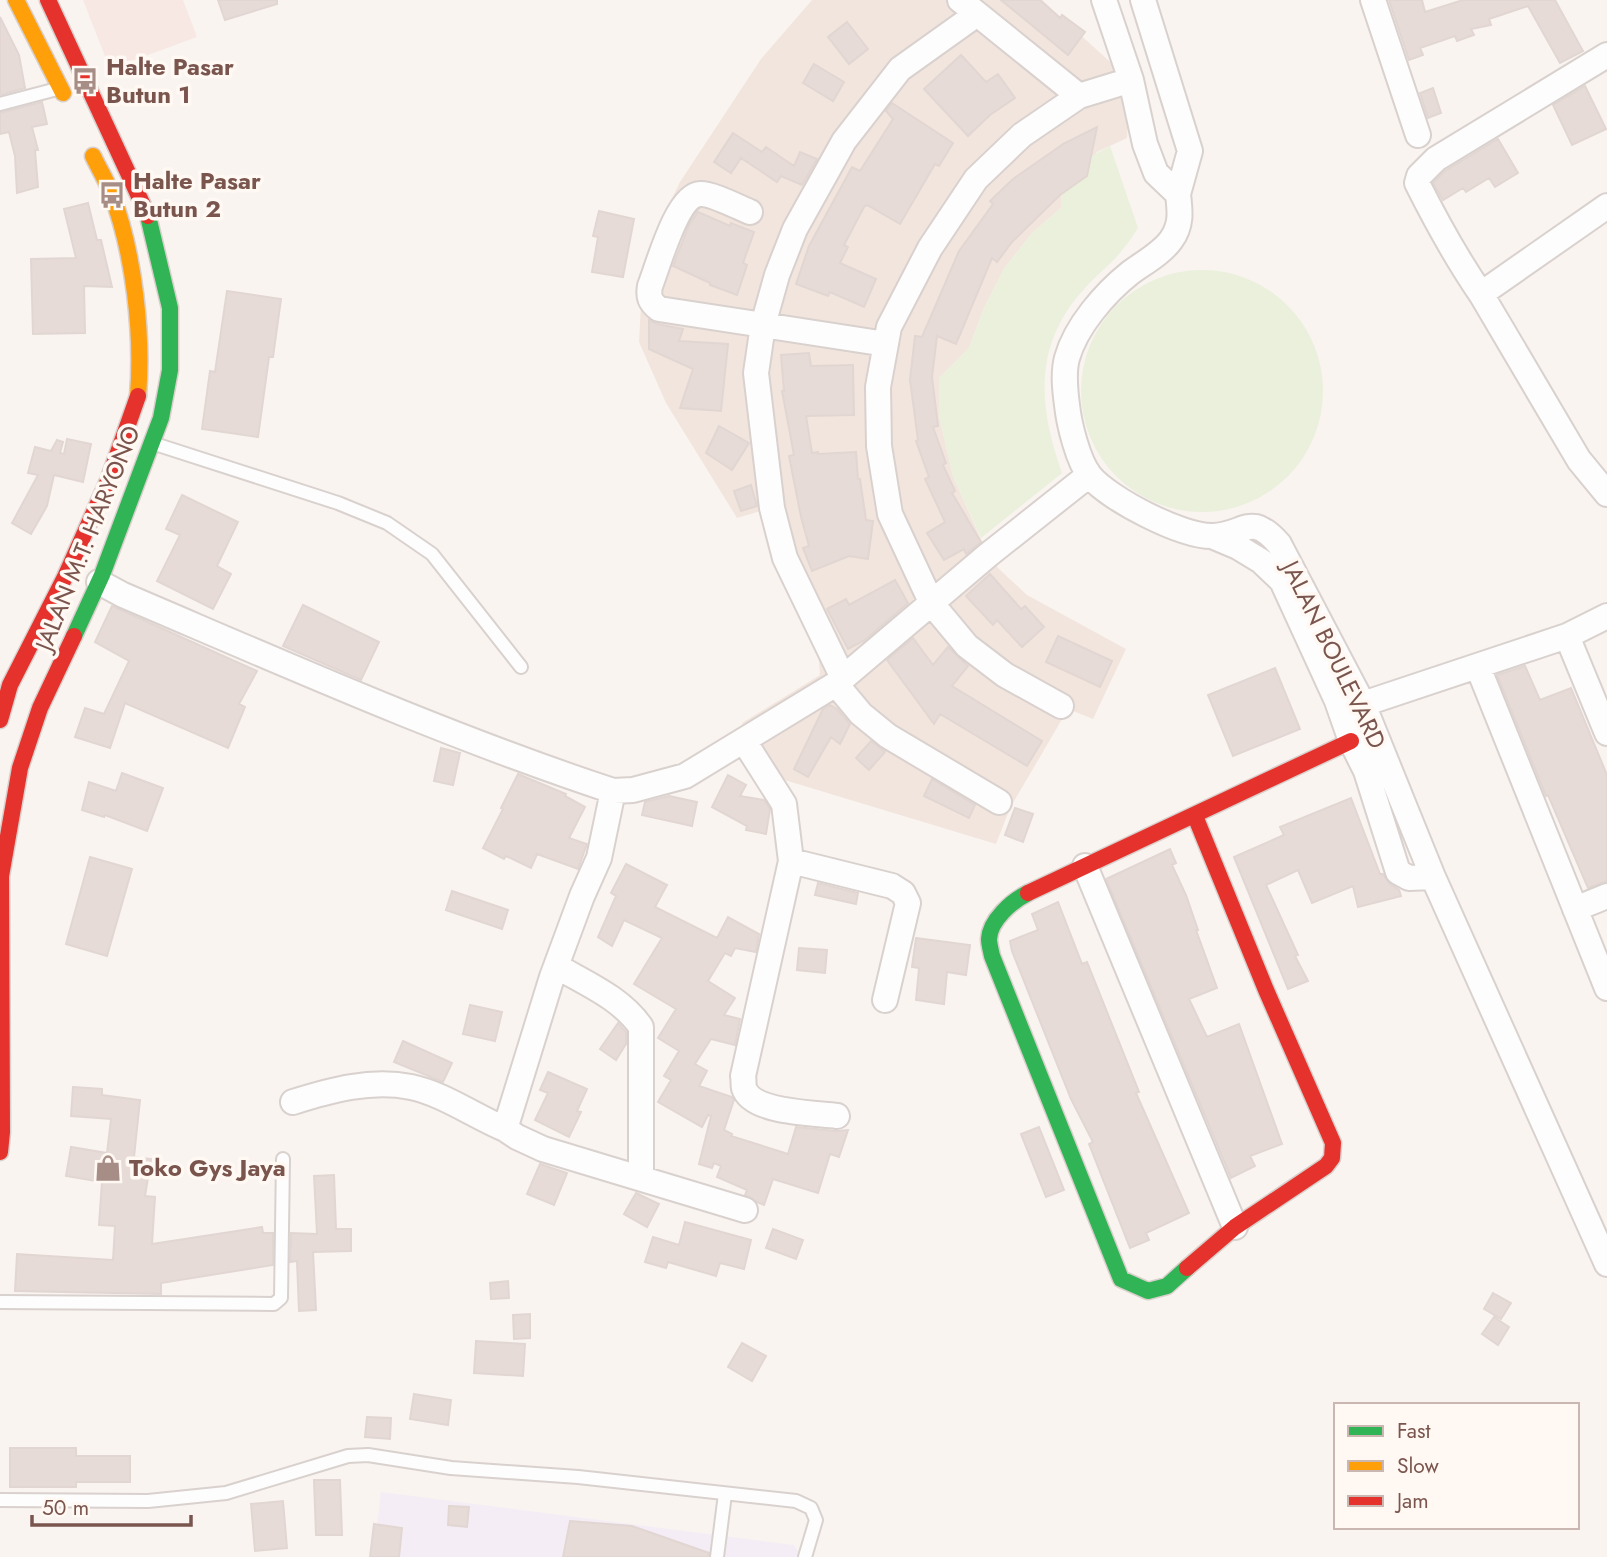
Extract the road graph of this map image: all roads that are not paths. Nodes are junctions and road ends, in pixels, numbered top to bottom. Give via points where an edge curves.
1 (16, 0) edge
2 (50, 0) edge
3 (1104, 0) edge
4 (1143, 0) edge
5 (1373, 0) edge
6 (968, 7) edge
7 (1607, 55) edge
8 (1131, 80) junction
9 (60, 88) junction
10 (1079, 96) junction
11 (0, 104) edge
12 (72, 112) dead end
13 (1418, 135) dead end
14 (89, 147) dead end
15 (1178, 194) junction
16 (1607, 206) edge
17 (750, 212) dead end
18 (1481, 294) junction
19 (763, 325) junction
20 (886, 344) junction
21 (152, 443) junction
22 (1089, 475) junction
23 (1607, 495) edge
24 (1212, 536) junction
25 (99, 582) junction
26 (932, 604) junction
27 (1607, 616) edge
28 (1567, 636) junction
29 (520, 667) dead end
30 (1478, 667) junction
31 (840, 681) junction
32 (1363, 704) junction
33 (1061, 706) dead end
34 (0, 720) edge
35 (1607, 733) edge
36 (744, 741) junction
37 (1351, 741) junction
38 (613, 791) junction
39 (999, 802) dead end
40 (1195, 816) junction
41 (792, 861) junction
42 (1085, 866) junction
43 (1433, 877) junction
44 (1607, 896) edge
45 (1575, 909) junction
46 (556, 966) junction
47 (1607, 988) edge
48 (885, 1000) dead end
49 (293, 1102) dead end
50 (837, 1116) dead end
51 (505, 1129) junction
52 (1, 1132) edge
53 (0, 1152) edge
54 (283, 1159) dead end
55 (640, 1178) junction
56 (745, 1210) dead end
57 (1235, 1227) junction
58 (1607, 1264) edge
59 (0, 1302) edge
60 (725, 1494) junction
61 (0, 1500) edge
62 (717, 1557) edge
63 (805, 1557) edge

1 - 9 main road
2 - 21 main road, JALAN M.T. HARYONO via 150,220 170,308 170,370
3 - 8 street
4 - 15 street via 1190,151
5 - 13 street
6 - 10 street
6 - 19 street via 900,69 844,141 795,229
7 - 18 street via 1436,159 1419,176 1417,183 1424,197
8 - 10 street
8 - 15 street via 1156,173
9 - 11 lane
9 - 12 main road
10 - 20 street via 1022,135 976,179 930,248 889,327
14 - 34 main road, JALAN M.T. HARYONO via 112,195 132,274 141,360 138,396 108,481 65,577 17,659
15 - 22 street via 1181,218 1171,241 1111,288 1076,337 1067,358 1067,408
16 - 18 street
17 - 19 street via 701,193 691,196 679,210 648,296 659,309
18 - 23 street via 1579,460
19 - 20 street
19 - 31 street via 756,373 772,508 785,558
20 - 26 street via 878,387 879,446 890,514
21 - 25 main road, JALAN M.T. HARYONO
21 - 29 lane via 338,502 387,523 432,554
22 - 24 street, JALAN BOULEVARD via 1158,521
22 - 26 street
24 - 32 street, JALAN BOULEVARD via 1251,526 1267,530 1279,544
24 - 37 street via 1261,561 1282,581
25 - 38 street via 357,695 520,760
25 - 52 main road, JALAN M.T. HARYONO via 40,708 14,799 1,876
26 - 31 street
26 - 33 street via 967,646 1005,675
27 - 28 street
28 - 30 street
28 - 35 street
30 - 32 street
30 - 45 street
31 - 36 street
31 - 39 street via 861,714 888,736
32 - 43 street, JALAN BOULEVARD
36 - 38 street via 685,776
36 - 41 street via 784,804
37 - 40 main road
37 - 43 street via 1366,771 1398,872 1409,878
38 - 46 street via 599,858
40 - 42 main road
40 - 57 main road via 1333,1143 1326,1166
41 - 48 street via 892,886 903,893 908,903
41 - 50 street via 743,1076 744,1089 766,1107
42 - 57 street
42 - 57 main road via 1016,899 989,937 992,956 1121,1279 1147,1291 1167,1286
43 - 58 street, JALAN BOULEVARD
44 - 45 street
45 - 47 street
46 - 51 street
46 - 55 street via 615,1000 641,1027
49 - 51 street via 357,1085 410,1087
51 - 55 street via 543,1149
52 - 53 main road, JALAN M.T. HARYONO
54 - 59 lane via 281,1298 274,1304
55 - 56 street
60 - 61 lane via 451,1468 368,1455 348,1456 226,1493 148,1501
60 - 62 lane
60 - 63 lane via 796,1501 810,1508 816,1520

